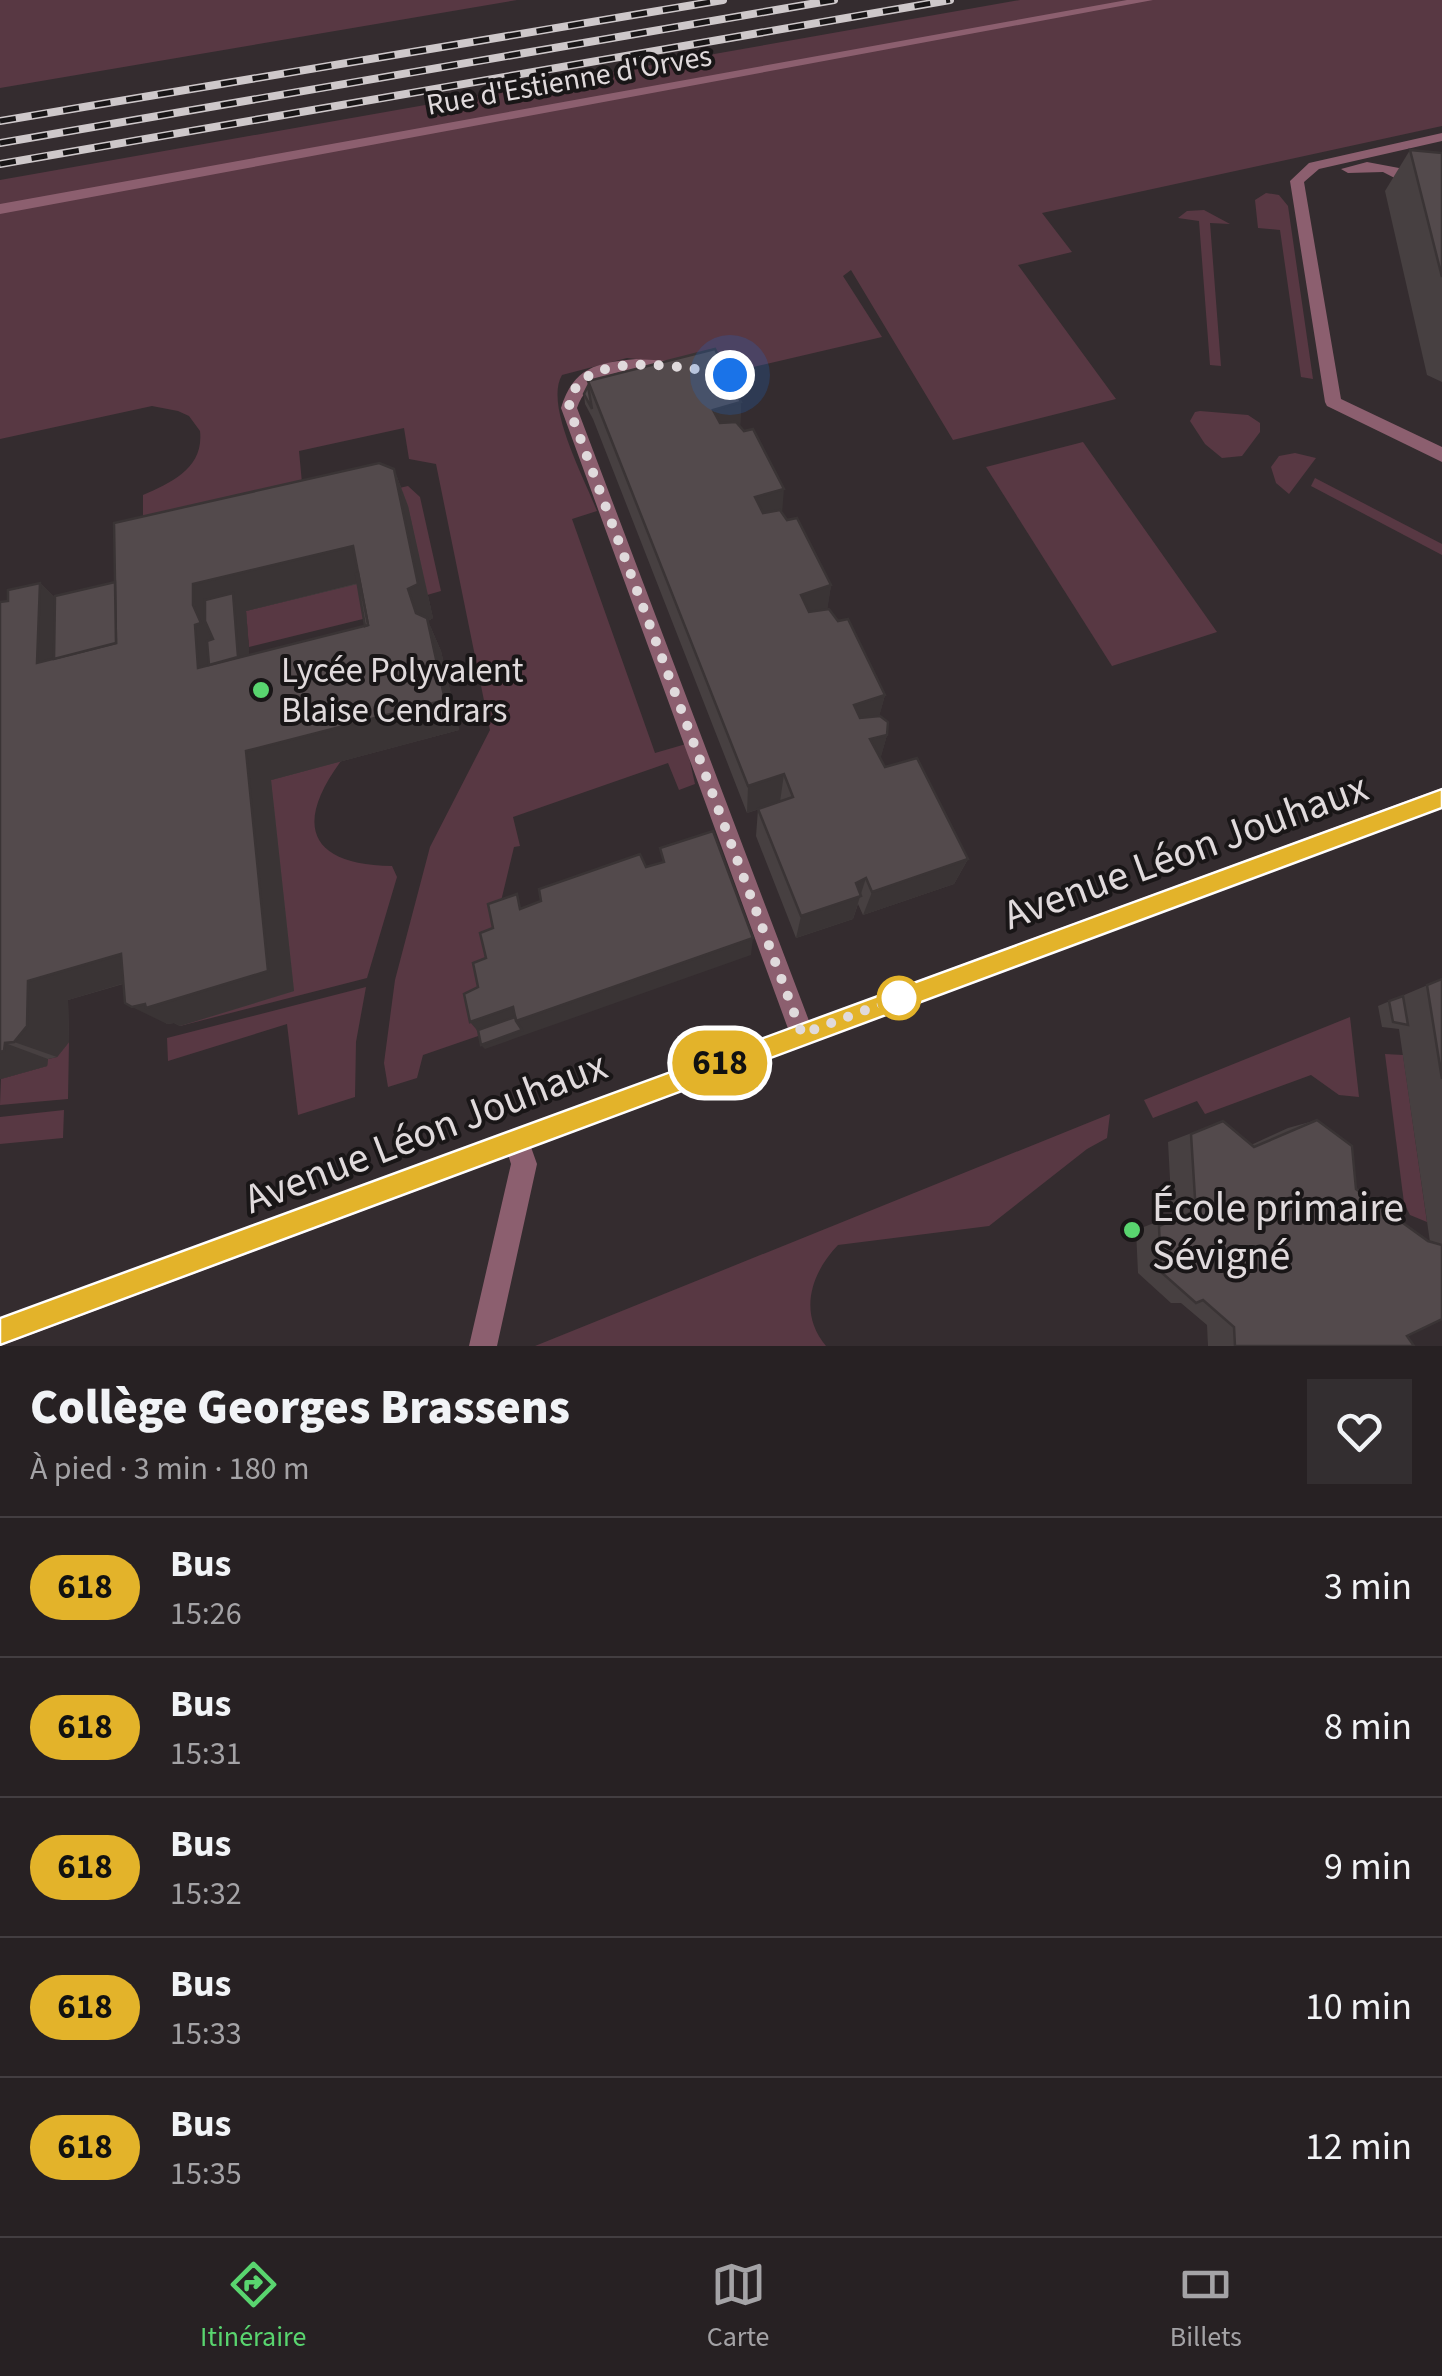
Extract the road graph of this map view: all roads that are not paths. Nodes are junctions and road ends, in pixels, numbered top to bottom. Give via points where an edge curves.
1 (1146, 0) edge
2 (1442, 137) edge
3 (1442, 150) edge
4 (1377, 152) junction
5 (1297, 181) junction
6 (1422, 194) edge
7 (0, 209) edge
8 (730, 375) edge
9 (1442, 455) edge
10 (1442, 798) edge
11 (802, 1034) junction
12 (517, 1142) junction
13 (0, 1332) edge
14 (483, 1346) edge

1 - 7 street, Rue d'Estienne d'Orves
2 - 4 street
3 - 4 street
4 - 5 street via 1314,166
5 - 6 street via 1376,166 1409,177
5 - 9 street via 1333,402
8 - 11 street via 664,364 622,366 578,383 569,408
10 - 11 street, Avenue Léon Jouhaux
11 - 12 street, Avenue Léon Jouhaux
12 - 13 street, Avenue Léon Jouhaux
12 - 14 street via 524,1164

